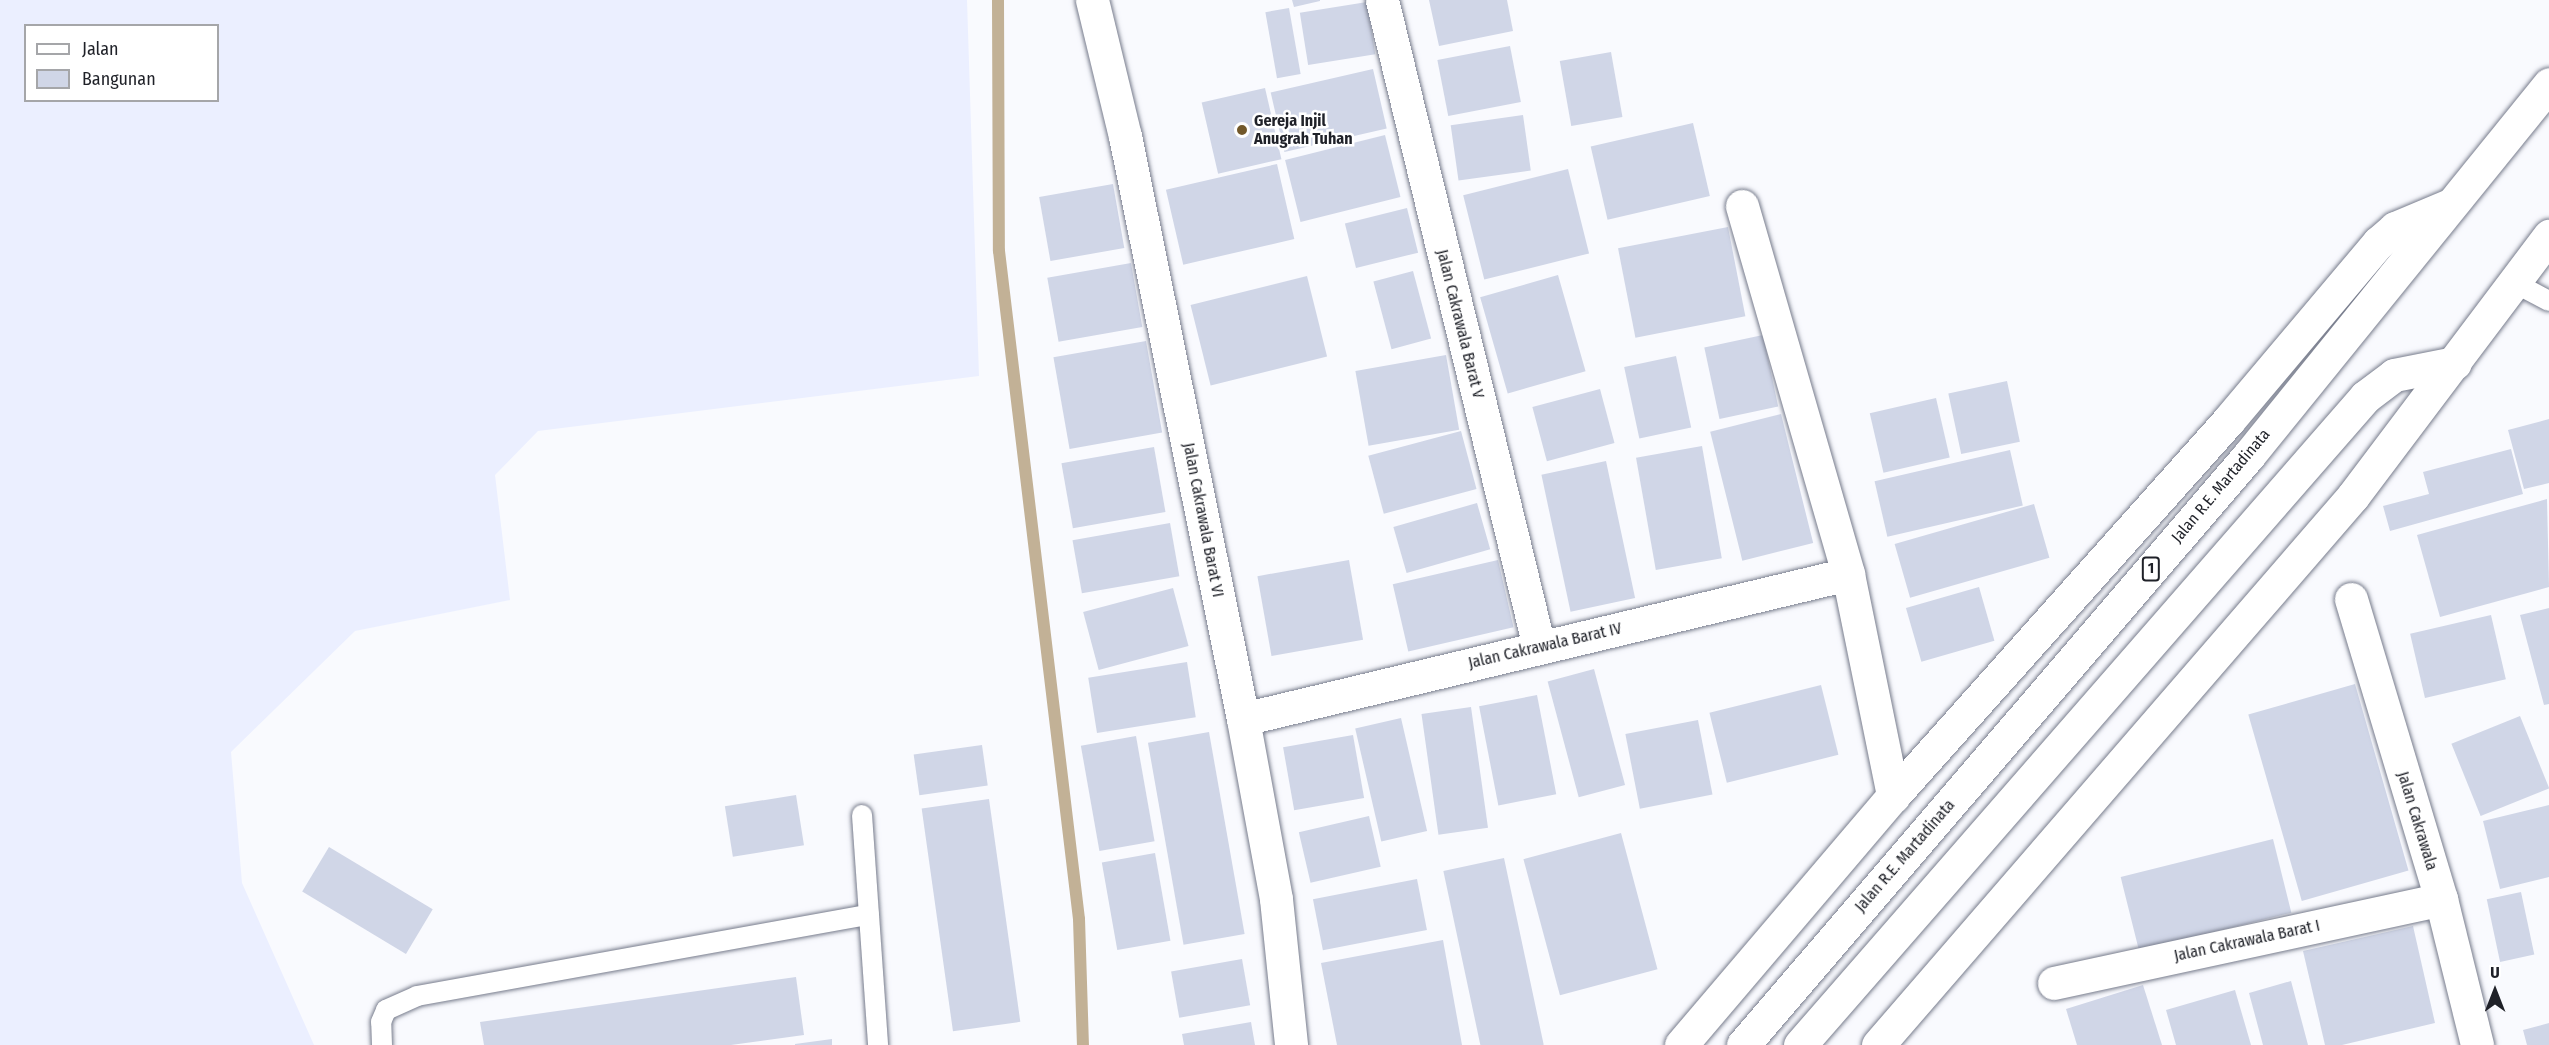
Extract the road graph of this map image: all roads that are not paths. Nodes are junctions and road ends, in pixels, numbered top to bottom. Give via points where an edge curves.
1 (1092, 0) edge
2 (1382, 0) edge
3 (2549, 84) edge
4 (2450, 205) junction
5 (1742, 207) dead end
6 (2549, 236) edge
7 (2515, 282) junction
8 (2549, 301) edge
9 (2455, 363) junction
10 (1848, 574) junction
11 (2351, 599) dead end
12 (1539, 647) junction
13 (1243, 719) junction
14 (1893, 796) junction
15 (862, 815) dead end
16 (2441, 899) junction
17 (869, 915) junction
18 (2054, 983) dead end
19 (382, 1045) edge
20 (878, 1045) edge
21 (1291, 1045) edge
22 (1681, 1045) edge
23 (1743, 1045) edge
24 (1800, 1045) edge
25 (1878, 1045) edge
26 (2477, 1045) edge

1 - 13 main road, Jalan Cakrawala Barat VI via 1125,136
2 - 12 main road, Jalan Cakrawala Barat V
3 - 4 main road, Jalan R.E. Martadinata / 1
4 - 14 main road via 2395,228 2378,243 2228,421
4 - 23 main road, Jalan R.E. Martadinata / 1 via 2249,454
5 - 10 main road
6 - 7 main road
7 - 8 lane
7 - 9 main road
9 - 24 main road via 2394,375 2365,397
9 - 25 main road via 2353,496
10 - 12 main road, Jalan Cakrawala Barat IV
10 - 14 main road
11 - 16 main road, Jalan Cakrawala
12 - 13 main road, Jalan Cakrawala Barat IV
13 - 21 main road, Jalan Cakrawala Barat VI via 1276,899
14 - 22 main road
15 - 17 lane
16 - 18 main road, Jalan Cakrawala Barat I
16 - 26 main road, Jalan Cakrawala
17 - 19 lane via 417,996 386,1010 381,1022
17 - 20 lane

